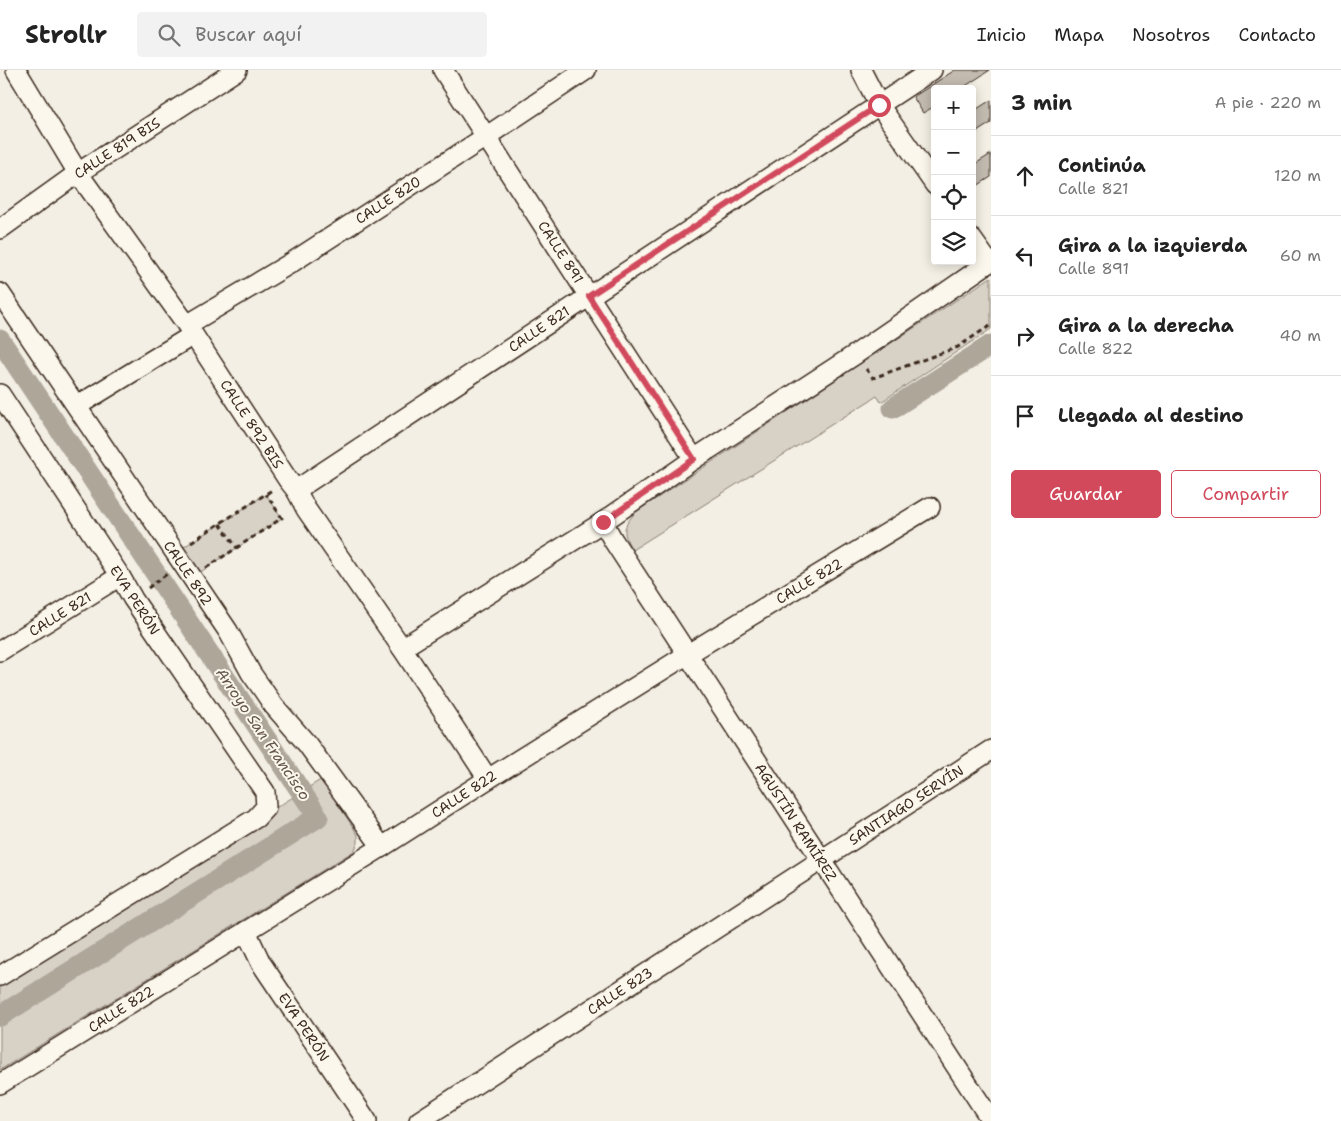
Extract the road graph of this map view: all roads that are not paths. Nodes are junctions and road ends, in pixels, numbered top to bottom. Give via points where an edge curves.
1 (16, 70) edge
2 (237, 70) edge
3 (443, 70) edge
4 (586, 70) edge
5 (861, 70) edge
6 (932, 70) edge
7 (879, 105) junction
8 (487, 136) junction
9 (78, 173) junction
10 (931, 179) edge
11 (0, 229) edge
12 (976, 244) edge
13 (990, 262) edge
14 (0, 293) edge
15 (589, 296) junction
16 (190, 330) junction
17 (0, 394) edge
18 (77, 406) junction
19 (694, 459) junction
20 (292, 485) junction
21 (930, 507) dead end
22 (603, 522) junction
23 (120, 576) junction
24 (402, 648) junction
25 (0, 652) edge
26 (688, 654) junction
27 (991, 750) edge
28 (488, 779) junction
29 (382, 848) junction
30 (821, 861) junction
31 (246, 931) junction
32 (0, 976) edge
33 (0, 1084) edge
34 (991, 1120) edge
35 (367, 1121) edge
36 (419, 1121) edge

1 - 9 street, CALLE 892 BIS
2 - 9 street, CALLE 819 BIS
3 - 8 street, CALLE 891
4 - 8 street, CALLE 820
5 - 7 street
6 - 7 street, CALLE 821
7 - 10 street
7 - 15 street, CALLE 821
8 - 15 street, CALLE 891
8 - 16 street, CALLE 820
9 - 11 street, CALLE 819 BIS
9 - 16 street, CALLE 892 BIS
12 - 13 street
13 - 19 street
14 - 18 street, CALLE 892
15 - 19 street, CALLE 891
15 - 20 street, CALLE 821
16 - 18 street, CALLE 820
16 - 20 street, CALLE 892 BIS
17 - 23 street, EVA PERÓN
18 - 29 street, CALLE 892 via 228,631 262,690 307,744
19 - 22 street
20 - 24 street, CALLE 892 BIS
21 - 26 street, CALLE 822
22 - 24 street
22 - 26 street, AGUSTÍN RAMÍREZ
23 - 25 street, CALLE 821
23 - 32 street, EVA PERÓN via 265,792 266,807 256,818
24 - 28 street, CALLE 892 BIS
26 - 28 street, CALLE 822
26 - 30 street, AGUSTÍN RAMÍREZ
27 - 30 street, SANTIAGO SERVÍN
28 - 29 street, CALLE 822
29 - 31 street, CALLE 822
30 - 34 street, AGUSTÍN RAMÍREZ
30 - 36 street, CALLE 823
31 - 33 street, CALLE 822
31 - 35 street, EVA PERÓN via 261,963

